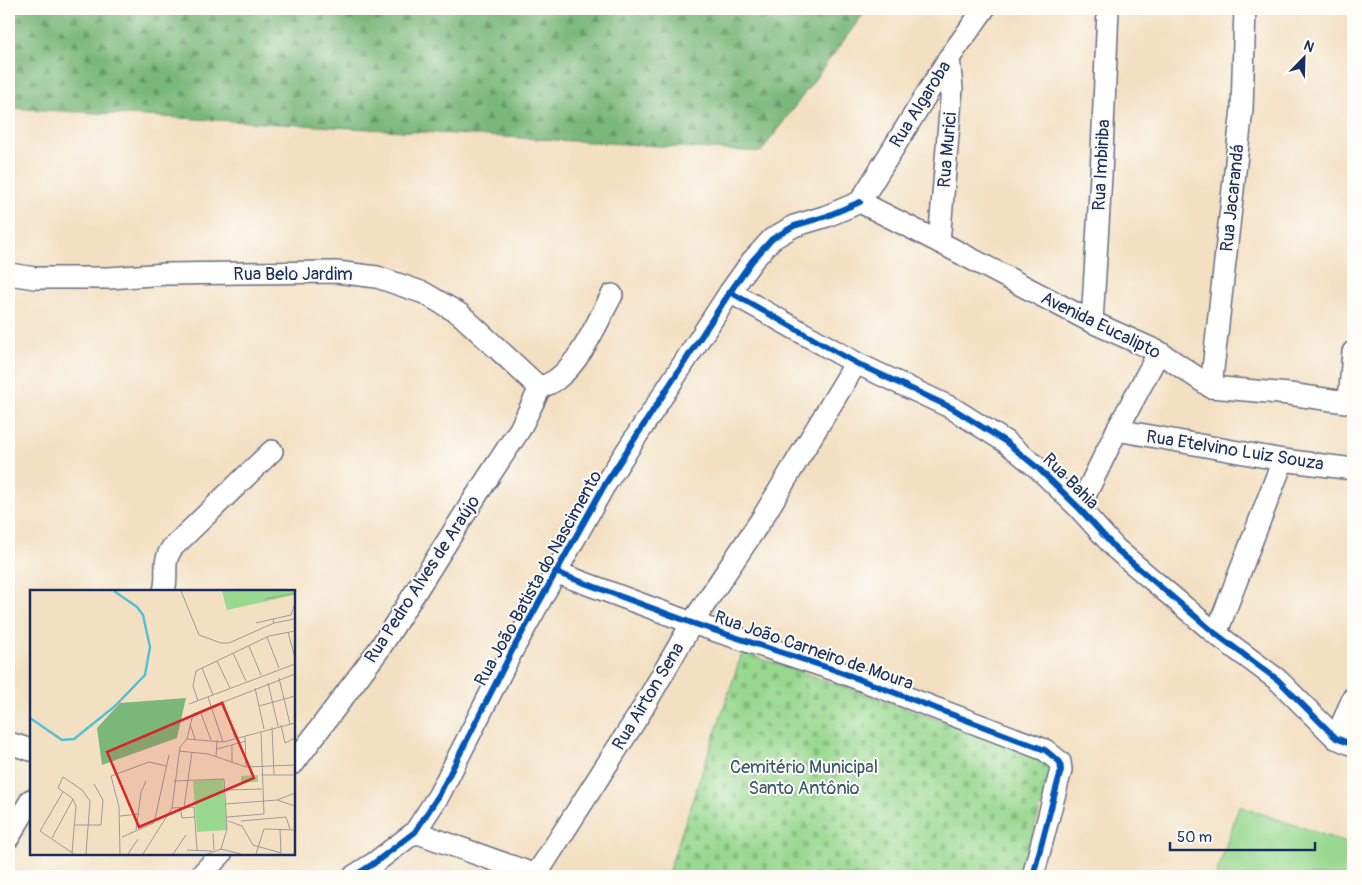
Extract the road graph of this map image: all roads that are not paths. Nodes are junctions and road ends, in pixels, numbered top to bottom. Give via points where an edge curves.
1 (984, 9) edge
2 (1108, 9) edge
3 (1245, 9) edge
4 (949, 58) junction
5 (860, 202) junction
6 (939, 242) junction
7 (9, 274) edge
8 (730, 292) junction
9 (612, 295) dead end
10 (1092, 322) junction
11 (1158, 352) junction
12 (1353, 352) edge
13 (856, 363) junction
14 (1211, 387) junction
15 (540, 388) junction
16 (1351, 402) edge
17 (1117, 430) junction
18 (272, 451) dead end
19 (1283, 460) junction
20 (1353, 469) edge
21 (1079, 508) junction
22 (555, 572) junction
23 (164, 590) edge
24 (692, 623) junction
25 (1216, 634) junction
26 (1353, 698) edge
27 (1345, 741) edge
28 (9, 743) edge
29 (30, 750) edge
30 (295, 762) edge
31 (30, 802) edge
32 (415, 832) junction
33 (9, 837) edge
34 (220, 855) edge
35 (494, 869) edge
36 (200, 876) edge
37 (354, 876) edge
38 (538, 876) edge
39 (1033, 876) edge

1 - 4 street, Rua Algaroba
2 - 10 street, Rua Imbiriba
3 - 14 street, Rua Jacarandá via 1242,109
4 - 5 street, Rua Algaroba
4 - 6 street, Rua Murici via 952,88
5 - 6 street, Avenida Eucalipto
5 - 8 street, Rua João Batista do Nascimento via 794,226 772,239
6 - 10 street, Avenida Eucalipto
7 - 15 street, Rua Belo Jardim via 35,278 109,278 336,272 378,277 424,293 460,314
8 - 13 street, Rua Bahia
8 - 22 street, Rua João Batista do Nascimento via 604,486
9 - 15 street via 582,350 567,370
10 - 11 street, Avenida Eucalipto
11 - 14 street, Avenida Eucalipto
11 - 17 street
12 - 16 street
13 - 21 street, Rua Bahia via 952,408 1006,442 1040,469
13 - 24 street, Rua Airton Sena via 763,518
14 - 16 street, Avenida Eucalipto
15 - 30 street, Rua Pedro Alves de Araújo via 520,429 380,648
17 - 19 street, Rua Etelvino Luiz Souza
17 - 21 street
18 - 23 street via 172,548 165,561
19 - 20 street, Rua Etelvino Luiz Souza
19 - 25 street
21 - 25 street, Rua Bahia via 1116,550
22 - 24 street, Rua João Carneiro de Moura
22 - 32 street, Rua João Batista do Nascimento via 439,795
24 - 38 street, Rua Airton Sena
24 - 39 street, Rua João Carneiro de Moura via 844,673 1045,750 1060,762 1060,775
25 - 27 street, Rua Bahia via 1278,680
26 - 27 street
28 - 29 street
31 - 33 street
32 - 35 street
32 - 37 street, Rua João Batista do Nascimento
34 - 36 street
35 - 38 street

